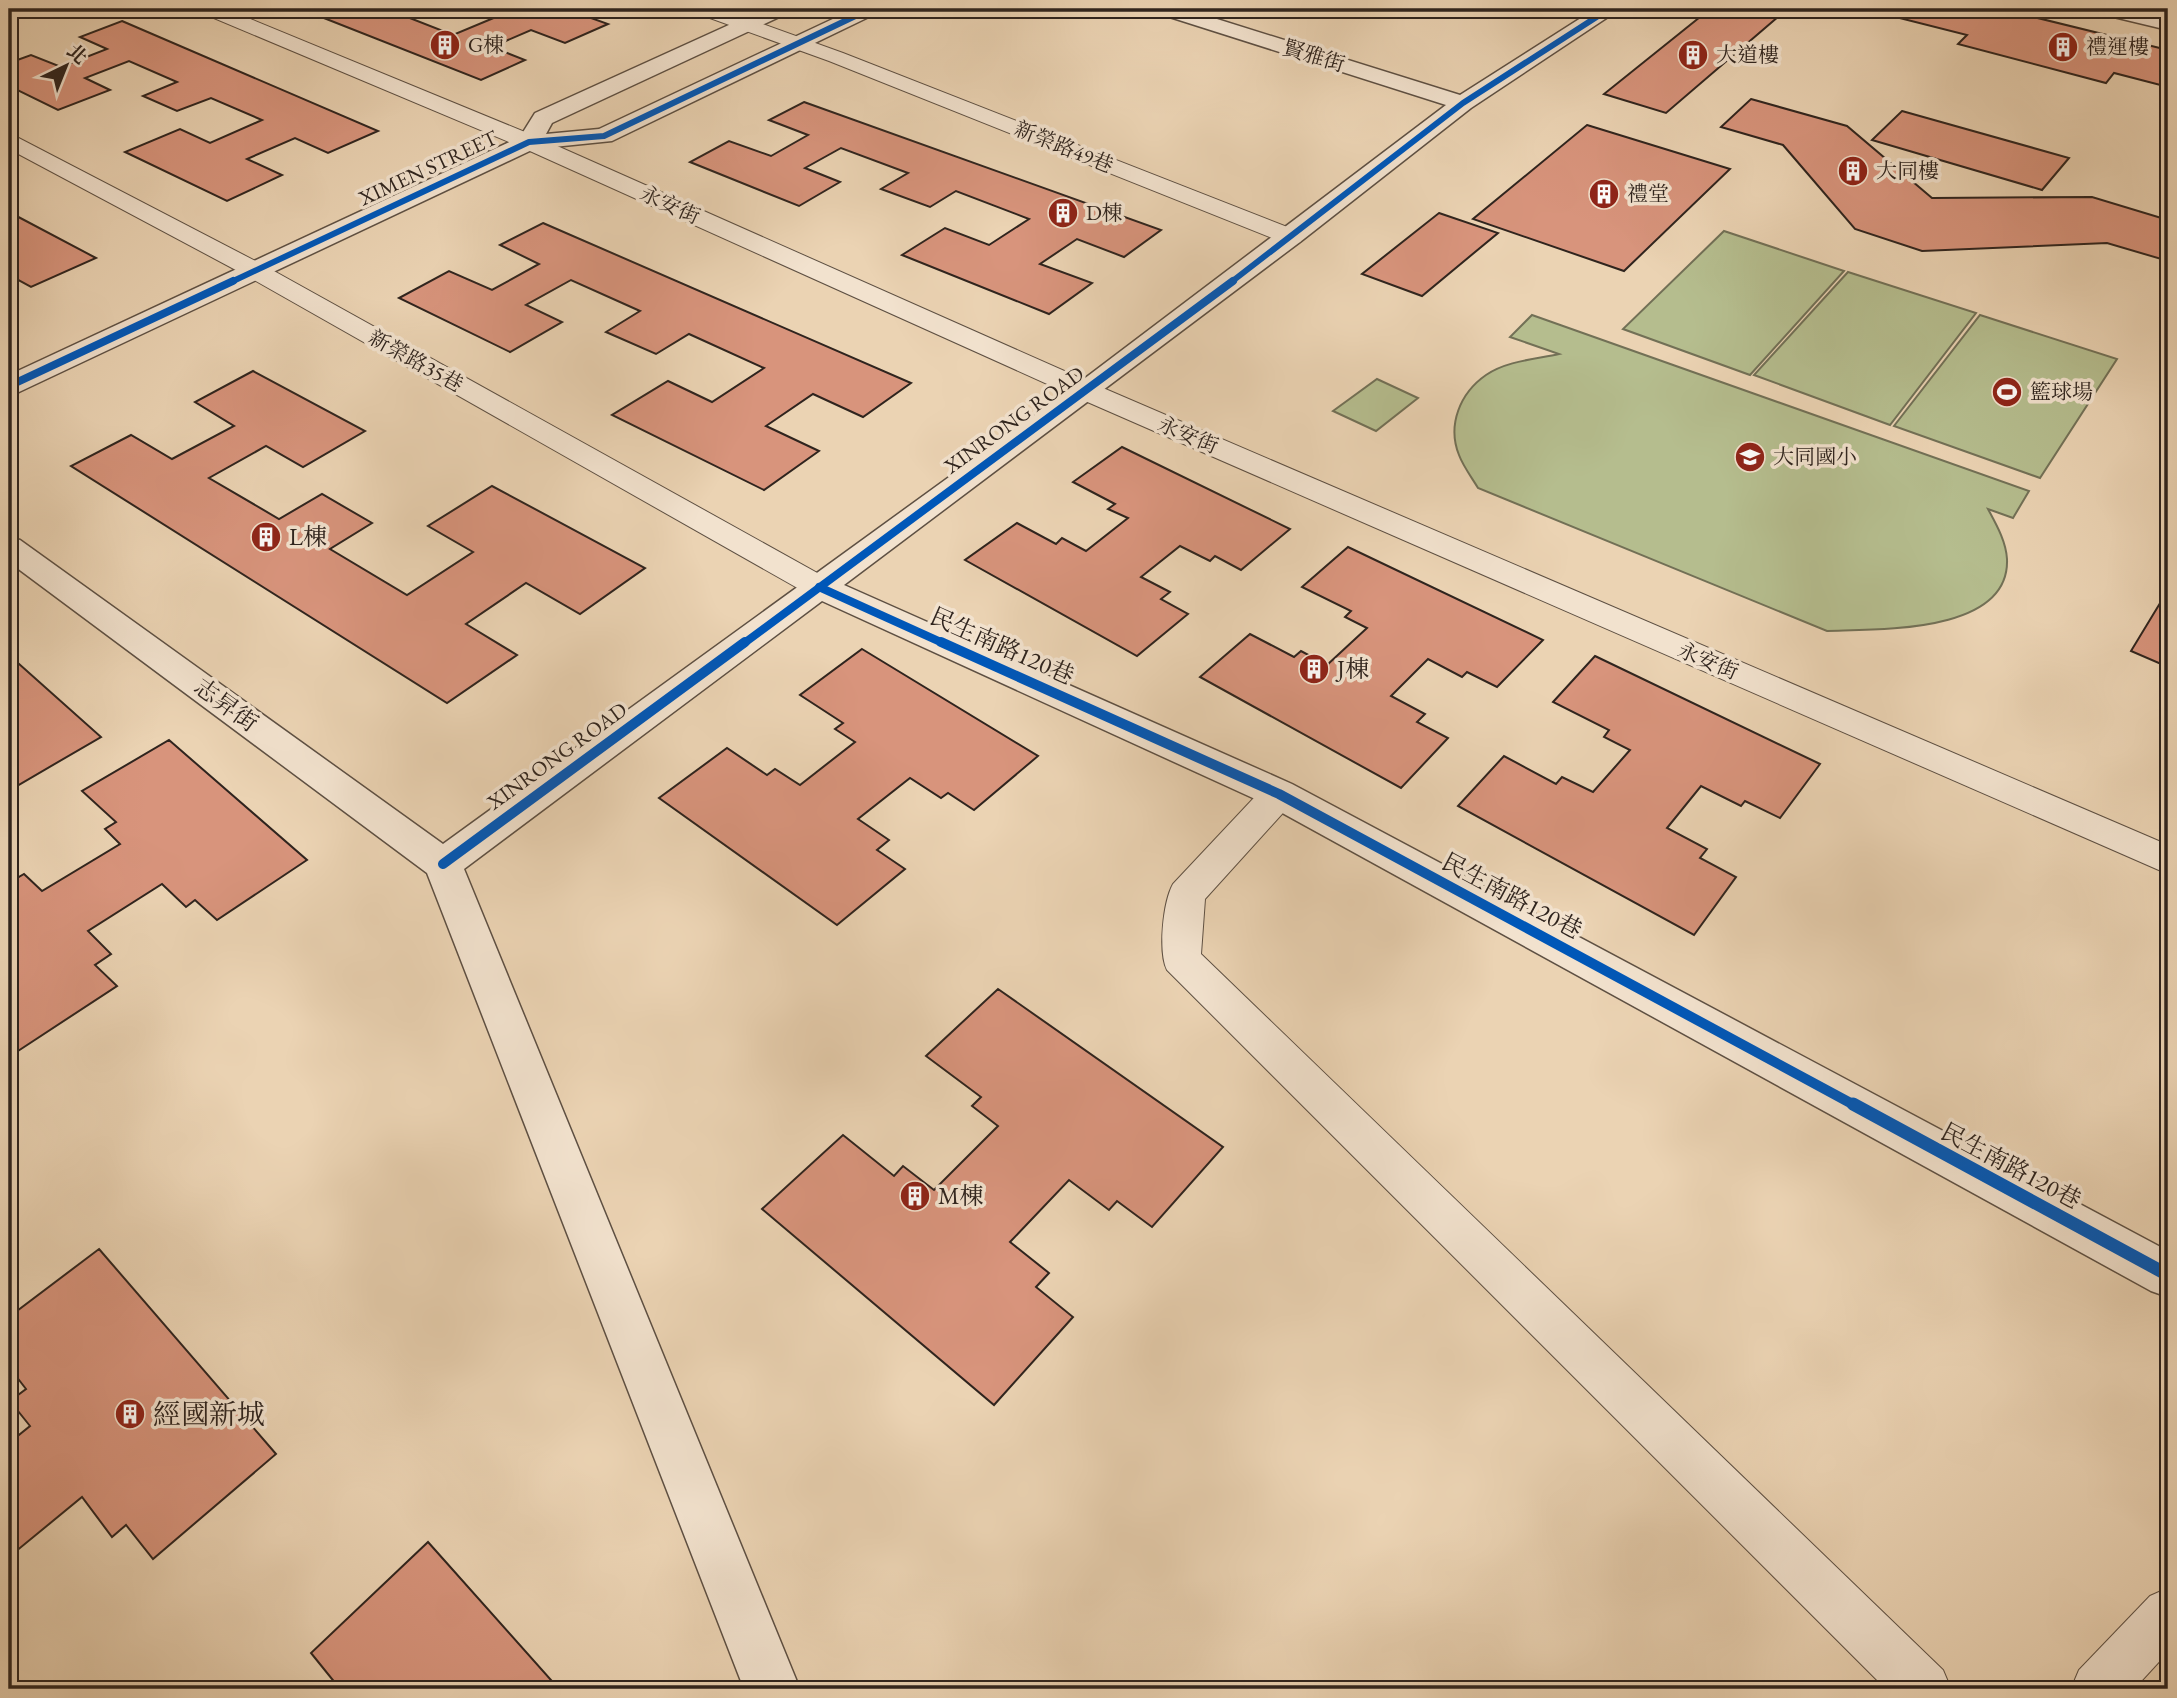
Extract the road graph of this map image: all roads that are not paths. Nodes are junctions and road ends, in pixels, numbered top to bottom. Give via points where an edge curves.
1 (209, 9) edge
2 (781, 9) edge
3 (870, 9) edge
4 (1164, 9) edge
5 (1609, 9) edge
6 (2104, 9) edge
7 (713, 12) edge
8 (2168, 24) edge
9 (746, 25) junction
10 (798, 43) junction
11 (1463, 103) junction
12 (9, 140) edge
13 (529, 142) junction
14 (1291, 237) junction
15 (256, 271) junction
16 (9, 386) edge
17 (1086, 391) junction
18 (9, 547) edge
19 (820, 587) junction
20 (1279, 794) junction
21 (2168, 860) edge
22 (443, 864) junction
23 (2168, 1275) edge
24 (2168, 1614) edge
25 (772, 1689) edge
26 (1924, 1689) edge
27 (2098, 1689) edge

1 - 13 lane, 永安街
2 - 9 street, XIMEN STREET
3 - 10 street, XIMEN STREET
4 - 11 street, 賢雅街
5 - 11 street, XINRONG ROAD
6 - 8 street
7 - 9 lane, 新榮路49巷
9 - 10 lane, 新榮路49巷
9 - 13 street, XIMEN STREET via 542,118
10 - 13 street, XIMEN STREET via 604,136
10 - 14 lane, 新榮路49巷
11 - 14 street, XINRONG ROAD
12 - 15 lane, 新榮路35巷
13 - 15 street, XIMEN STREET
13 - 17 lane, 永安街
14 - 17 street, XINRONG ROAD
15 - 16 street, XIMEN STREET
15 - 19 lane, 新榮路35巷
17 - 19 street, XINRONG ROAD
17 - 21 lane, 永安街
18 - 22 street, 志昇街
19 - 20 street, 民生南路120巷
19 - 22 street, XINRONG ROAD
20 - 23 street, 民生南路120巷
20 - 26 lane via 1186,894 1181,959
22 - 25 street
24 - 27 lane

